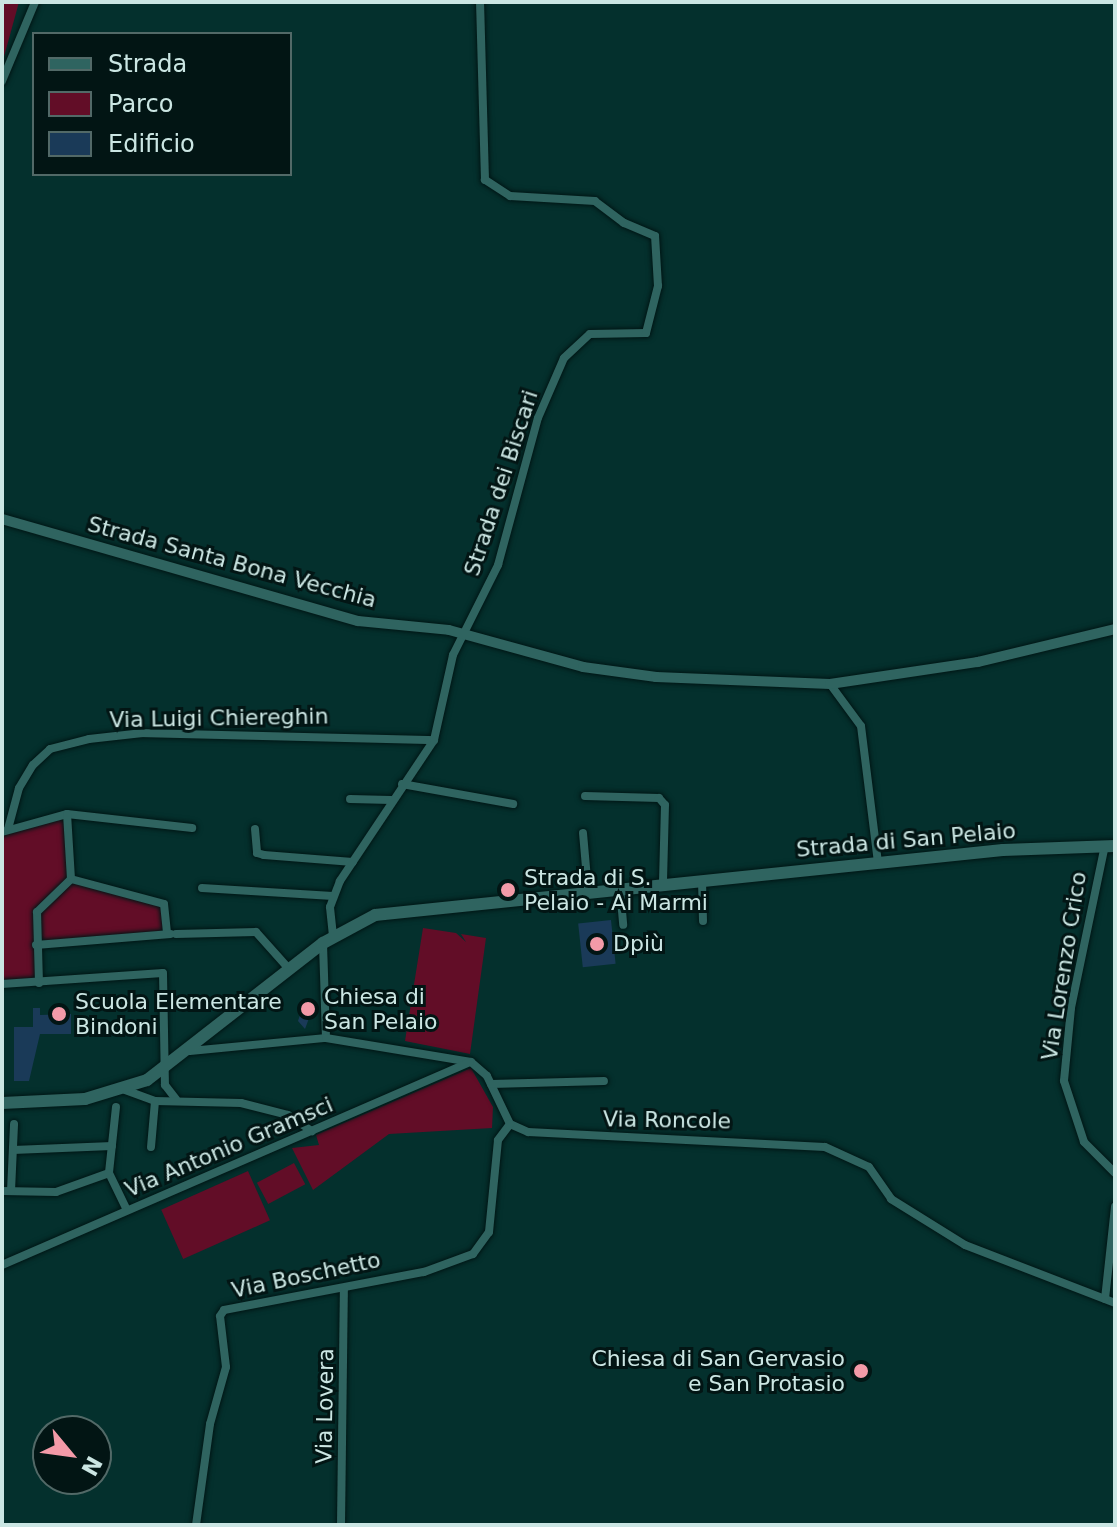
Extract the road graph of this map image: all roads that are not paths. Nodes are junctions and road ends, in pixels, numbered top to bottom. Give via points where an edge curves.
1 (35, 2) edge
2 (478, 4) edge
3 (2, 81) edge
4 (2, 519) edge
5 (1115, 629) edge
6 (461, 633) junction
7 (830, 684) junction
8 (434, 740) junction
9 (402, 784) junction
10 (585, 796) dead end
11 (350, 799) dead end
12 (391, 800) junction
13 (513, 804) dead end
14 (67, 814) junction
15 (192, 828) dead end
16 (255, 829) dead end
17 (5, 831) edge
18 (583, 833) dead end
19 (1110, 845) edge
20 (353, 862) junction
21 (878, 863) junction
22 (71, 879) junction
23 (701, 879) junction
24 (663, 883) junction
25 (620, 887) junction
26 (202, 888) dead end
27 (588, 890) junction
28 (333, 896) junction
29 (703, 921) dead end
30 (623, 925) dead end
31 (171, 934) junction
32 (328, 940) junction
33 (36, 945) junction
34 (290, 970) junction
35 (39, 983) junction
36 (2, 984) edge
37 (326, 1038) junction
38 (209, 1046) junction
39 (471, 1062) junction
40 (167, 1069) junction
41 (147, 1080) junction
42 (604, 1081) dead end
43 (491, 1084) junction
44 (125, 1090) junction
45 (167, 1092) junction
46 (176, 1099) junction
47 (155, 1101) junction
48 (2, 1103) edge
49 (116, 1107) dead end
50 (14, 1124) dead end
51 (510, 1124) junction
52 (312, 1131) junction
53 (112, 1146) junction
54 (151, 1147) dead end
55 (13, 1150) junction
56 (109, 1173) junction
57 (1115, 1173) edge
58 (6, 1191) edge
59 (1115, 1207) edge
60 (127, 1210) junction
61 (2, 1265) edge
62 (344, 1288) junction
63 (1105, 1299) junction
64 (1115, 1303) edge
65 (196, 1525) edge
66 (341, 1525) edge

1 - 3 street
2 - 6 street, Strada dei Biscari via 485,180 510,196 595,201 624,223 655,236 658,286 646,333 590,334 564,358 538,418 498,565
4 - 6 street, Strada Santa Bona Vecchia via 346,618
5 - 7 street, Strada Santa Bona Vecchia via 978,662
6 - 7 street, Strada Santa Bona Vecchia via 583,667 766,685
6 - 8 street, Strada dei Biscari
7 - 21 street via 861,726
8 - 9 street
8 - 17 street, Via Luigi Chiereghin via 155,733 89,739 50,749 33,765
9 - 12 street
9 - 13 street
10 - 24 street via 659,798 665,805
11 - 12 street
12 - 20 street
14 - 15 street
14 - 17 street
14 - 22 street
16 - 20 street via 257,853
18 - 27 street
19 - 21 main road, Strada di San Pelaio
19 - 57 street, Via Lorenzo Crico via 1071,1008 1064,1081 1084,1142
20 - 28 street
21 - 23 main road, Strada di San Pelaio
22 - 31 street via 164,904
22 - 33 street via 37,912
23 - 24 main road, Strada di San Pelaio
23 - 29 street
24 - 25 main road, Strada di San Pelaio
25 - 27 main road, Strada di San Pelaio
25 - 30 street
26 - 28 street
27 - 32 main road, Strada di San Pelaio via 396,910
28 - 32 street
31 - 33 street
31 - 34 street via 256,932
32 - 34 main road, Strada di San Pelaio
32 - 37 street
33 - 35 street
34 - 38 main road, Strada di San Pelaio
35 - 36 street
35 - 40 street via 163,973
37 - 38 street
37 - 39 street
38 - 40 main road, Strada di San Pelaio via 190,1051
39 - 43 street
39 - 52 street, Via Antonio Gramsci
40 - 41 main road, Strada di San Pelaio
40 - 45 street
41 - 44 main road, Strada di San Pelaio
41 - 45 street
42 - 43 street
43 - 51 street
44 - 47 street
44 - 48 main road, Strada di San Pelaio via 85,1099
45 - 46 street
46 - 47 street
46 - 52 street via 241,1103 288,1115
47 - 54 street
49 - 53 street
50 - 55 street
51 - 62 street, Via Boschetto via 498,1140 489,1232 473,1254
51 - 63 street, Via Roncole via 568,1136 825,1147 869,1167 891,1199 965,1245
52 - 60 street, Via Antonio Gramsci
53 - 55 street
53 - 56 street
55 - 58 street
56 - 58 street via 64,1191
56 - 60 street
59 - 63 street
60 - 61 street, Via Antonio Gramsci
62 - 65 street, Via Boschetto via 224,1310 220,1316 226,1367 210,1424
62 - 66 street, Via Lovera
63 - 64 street, Via Roncole

